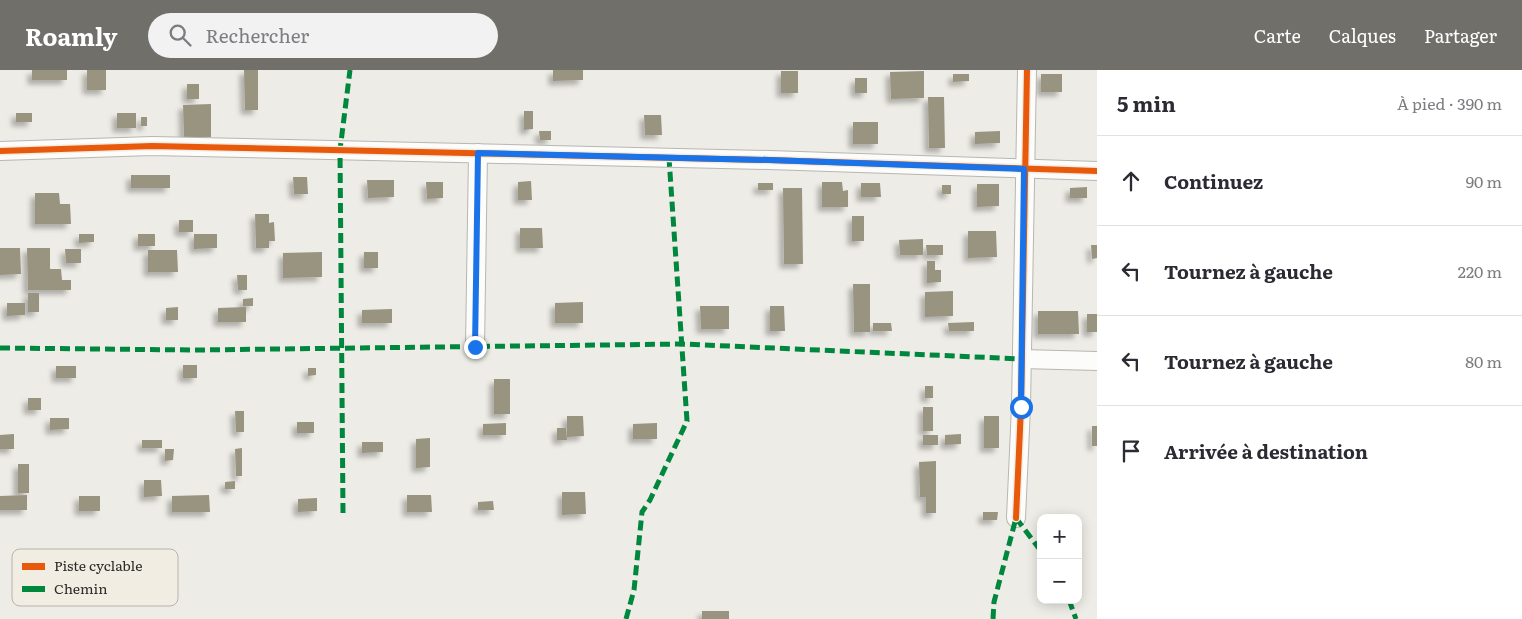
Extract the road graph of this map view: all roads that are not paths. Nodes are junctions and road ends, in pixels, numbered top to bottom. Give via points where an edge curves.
1 (1027, 70) edge
2 (0, 151) edge
3 (478, 153) junction
4 (1024, 169) junction
5 (1097, 171) edge
6 (475, 347) dead end
7 (1022, 360) junction
8 (1097, 361) edge
9 (1016, 518) dead end

1 - 4 street
2 - 3 street via 152,146
3 - 4 street
3 - 6 street
4 - 5 street
4 - 7 street
7 - 8 street
7 - 9 street

